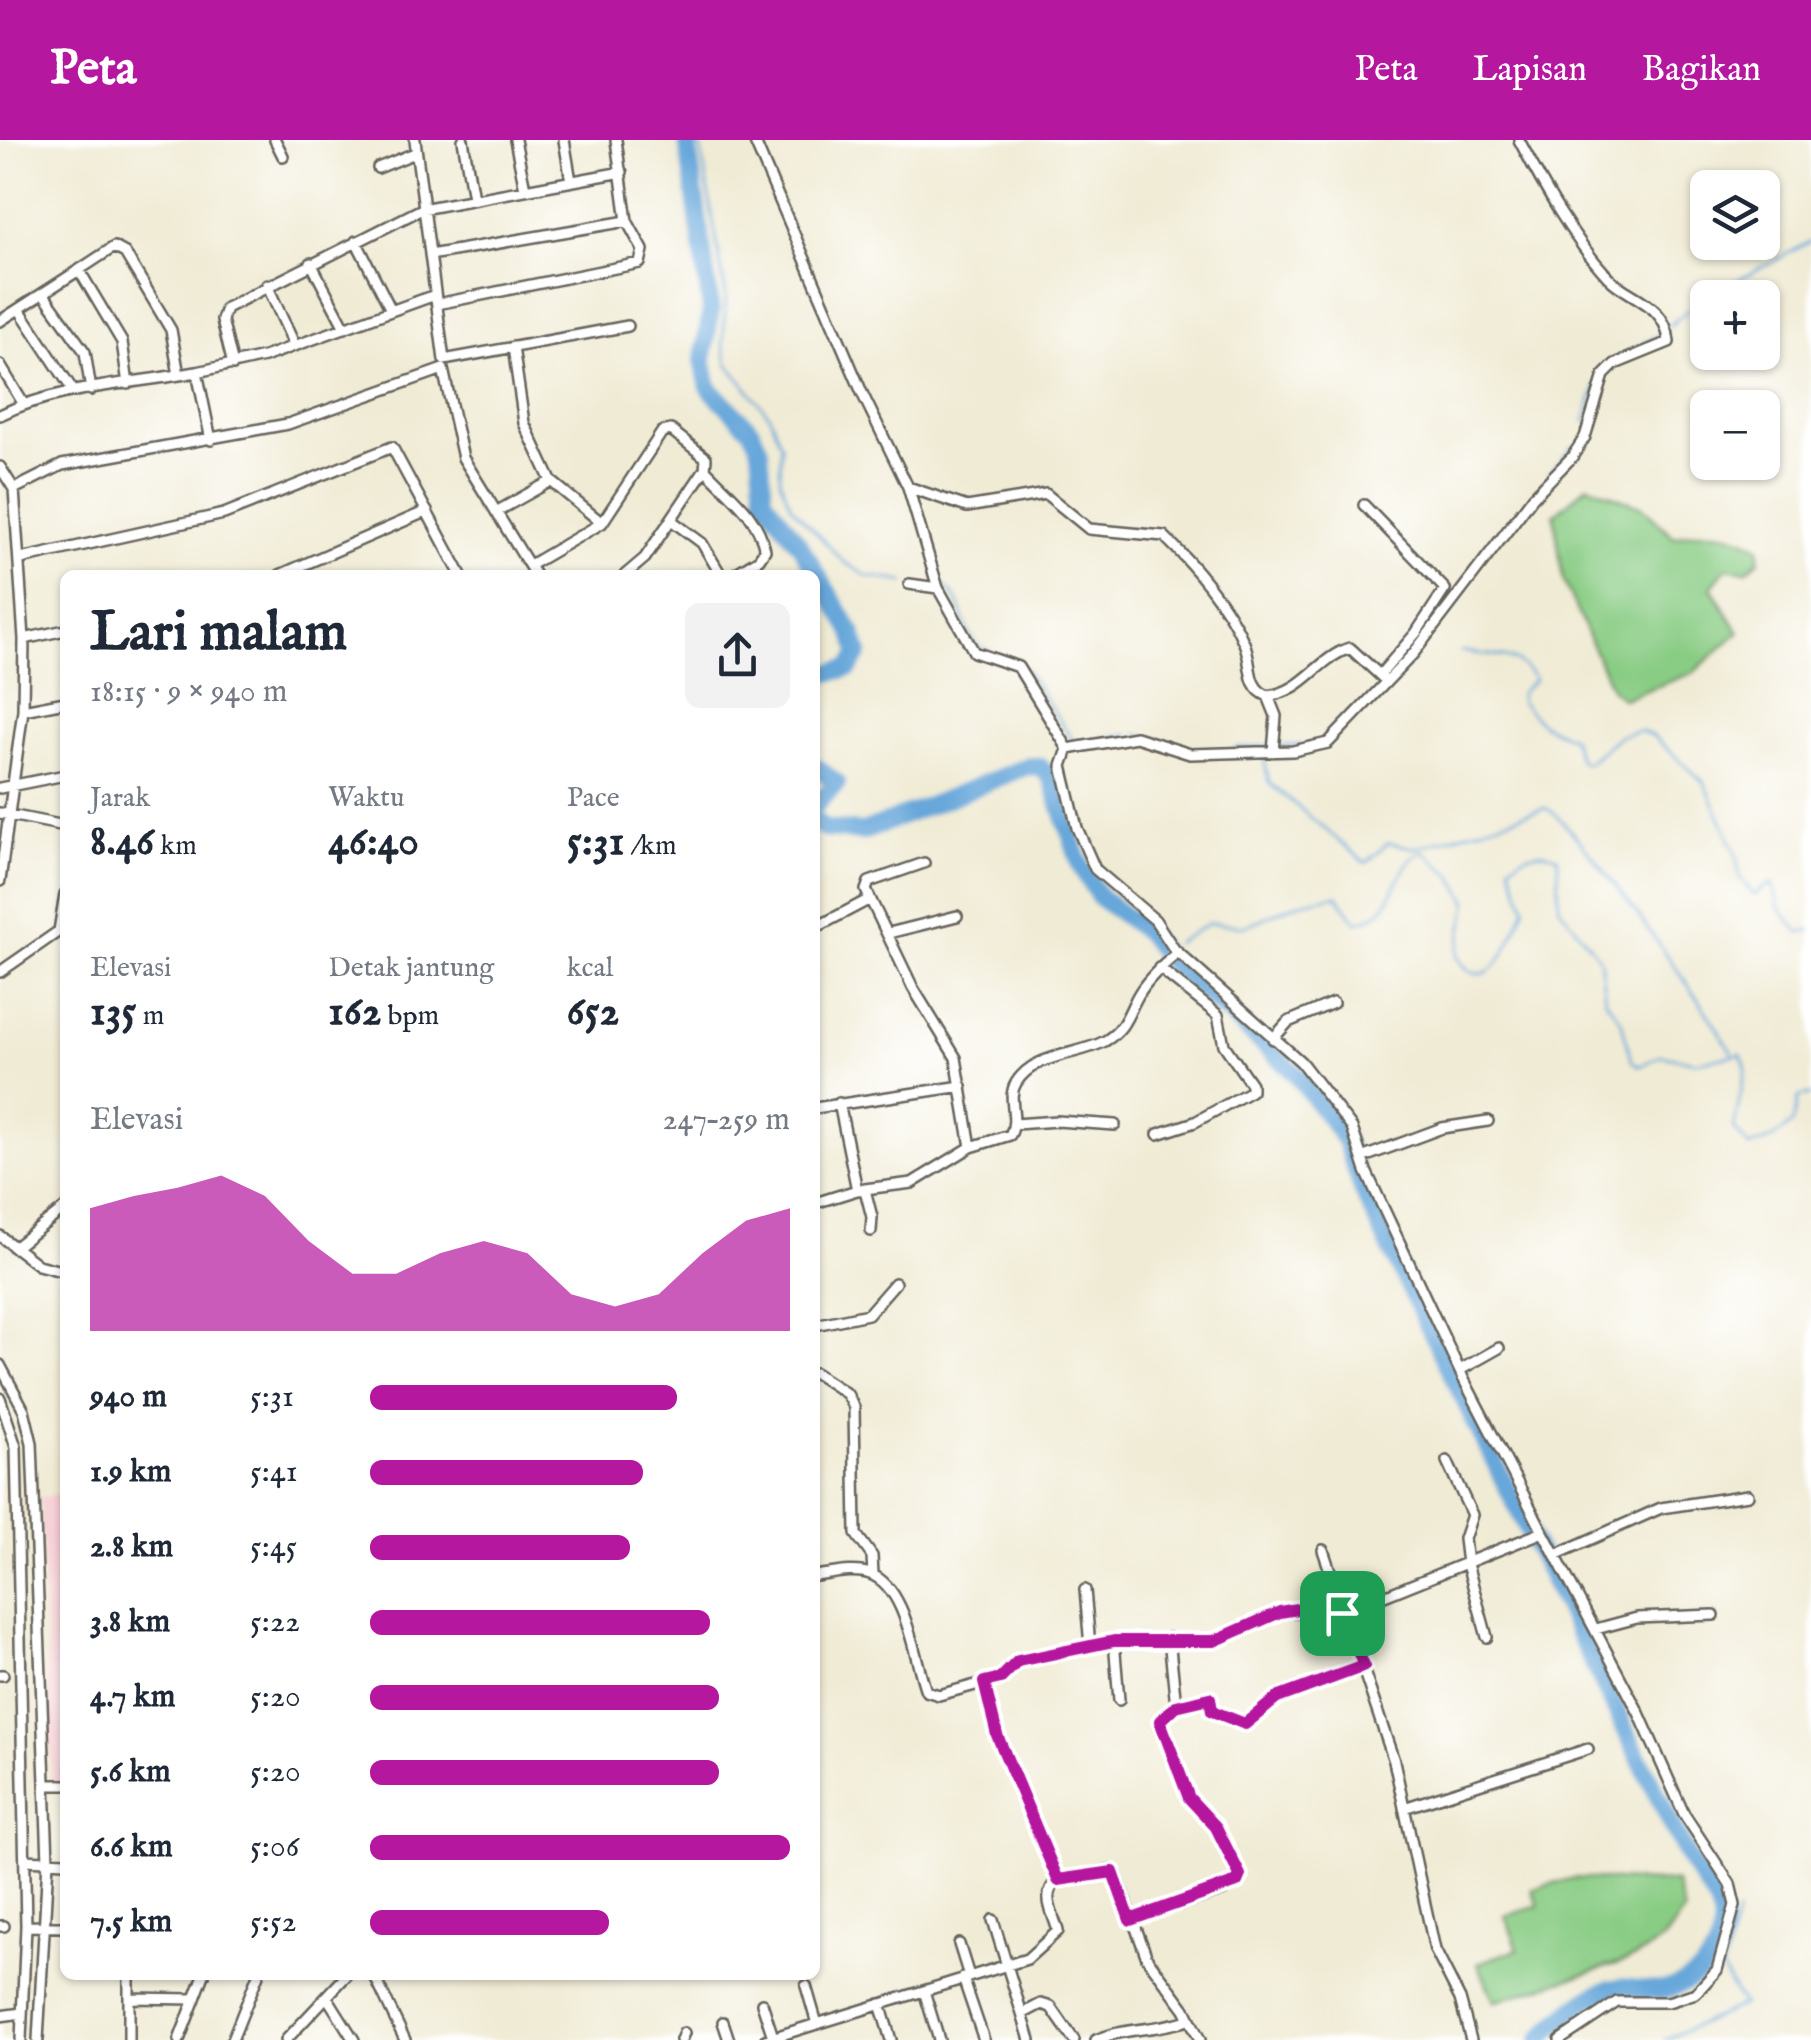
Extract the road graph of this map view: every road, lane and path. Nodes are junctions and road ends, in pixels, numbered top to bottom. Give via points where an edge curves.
1 (275, 140) edge
2 (414, 140) edge
3 (463, 140) edge
4 (515, 140) edge
5 (564, 140) edge
6 (616, 140) edge
7 (754, 140) edge
8 (1520, 140) edge
9 (416, 153) junction
10 (284, 156) dead end
11 (378, 168) dead end
12 (622, 172) junction
13 (571, 181) junction
14 (524, 189) junction
15 (473, 198) junction
16 (422, 210) junction
17 (627, 220) junction
18 (356, 240) junction
19 (430, 255) junction
20 (311, 263) junction
21 (79, 270) junction
22 (267, 285) junction
23 (43, 293) junction
24 (436, 300) junction
25 (19, 308) junction
26 (391, 310) junction
27 (0, 321) edge
28 (628, 326) dead end
29 (346, 328) junction
30 (295, 346) junction
31 (513, 347) junction
32 (444, 364) junction
33 (0, 365) edge
34 (233, 365) junction
35 (196, 372) junction
36 (179, 375) junction
37 (128, 384) junction
38 (91, 390) junction
39 (74, 392) junction
40 (22, 403) junction
41 (0, 415) edge
42 (211, 440) junction
43 (0, 467) edge
44 (705, 469) junction
45 (552, 481) junction
46 (908, 487) junction
47 (14, 489) junction
48 (1364, 505) dead end
49 (427, 511) junction
50 (496, 512) junction
51 (671, 520) junction
52 (602, 523) junction
53 (22, 559) junction
54 (750, 564) junction
55 (291, 570) edge
56 (458, 570) edge
57 (532, 570) edge
58 (631, 570) edge
59 (718, 570) edge
60 (741, 570) edge
61 (753, 570) edge
62 (909, 584) dead end
63 (937, 585) junction
64 (60, 631) edge
65 (24, 639) junction
66 (1383, 678) junction
67 (1268, 696) junction
68 (60, 703) edge
69 (23, 710) junction
70 (1273, 748) junction
71 (1068, 749) junction
72 (60, 776) edge
73 (12, 786) junction
74 (0, 788) edge
75 (4, 814) edge
76 (60, 825) edge
77 (924, 863) dead end
78 (0, 881) edge
79 (870, 899) junction
80 (956, 916) dead end
81 (60, 925) edge
82 (820, 925) edge
83 (889, 932) junction
84 (1178, 953) junction
85 (1159, 968) junction
86 (0, 972) edge
87 (1333, 1002) dead end
88 (1273, 1038) junction
89 (962, 1086) junction
90 (838, 1103) junction
91 (820, 1107) edge
92 (1488, 1120) dead end
93 (1015, 1124) junction
94 (1115, 1125) dead end
95 (1158, 1134) dead end
96 (971, 1147) junction
97 (1364, 1157) junction
98 (861, 1190) junction
99 (820, 1202) edge
100 (60, 1212) edge
101 (870, 1231) dead end
102 (0, 1236) edge
103 (14, 1248) junction
104 (60, 1271) edge
105 (895, 1283) dead end
106 (820, 1324) edge
107 (1499, 1348) dead end
108 (0, 1366) edge
109 (1460, 1370) junction
110 (820, 1376) edge
111 (0, 1398) edge
112 (1447, 1461) dead end
113 (1748, 1495) dead end
114 (1539, 1534) junction
115 (1324, 1550) dead end
116 (1555, 1554) junction
117 (1466, 1564) junction
118 (873, 1574) junction
119 (820, 1576) edge
120 (1085, 1590) dead end
121 (1342, 1613) junction
122 (1714, 1615) dead end
123 (1596, 1629) junction
124 (1487, 1637) dead end
125 (1170, 1638) junction
126 (1114, 1641) junction
127 (22, 1644) junction
128 (40, 1645) junction
129 (1090, 1646) junction
130 (1364, 1666) junction
131 (984, 1682) junction
132 (1119, 1700) dead end
133 (1176, 1706) junction
134 (1588, 1749) dead end
135 (45, 1785) junction
136 (60, 1785) edge
137 (1404, 1808) junction
138 (25, 1860) junction
139 (48, 1860) junction
140 (60, 1861) edge
141 (1058, 1880) junction
142 (993, 1920) dead end
143 (1130, 1920) junction
144 (26, 1926) junction
145 (44, 1927) junction
146 (60, 1928) edge
147 (958, 1944) dead end
148 (1008, 1964) junction
149 (966, 1977) junction
150 (129, 1980) edge
151 (202, 1980) edge
152 (256, 1980) edge
153 (343, 1980) edge
154 (381, 1980) edge
155 (806, 1986) dead end
156 (924, 1990) junction
157 (328, 1997) junction
158 (129, 1998) junction
159 (195, 1999) junction
160 (762, 2003) dead end
161 (880, 2004) junction
162 (22, 2013) junction
163 (1022, 2014) junction
164 (0, 2016) edge
165 (1190, 2018) junction
166 (723, 2022) dead end
167 (816, 2024) junction
168 (296, 2029) junction
169 (771, 2039) edge
170 (21, 2040) edge
171 (38, 2040) edge
172 (129, 2040) edge
173 (179, 2040) edge
174 (232, 2040) edge
175 (286, 2040) edge
176 (303, 2040) edge
177 (354, 2040) edge
178 (405, 2040) edge
179 (729, 2040) edge
180 (891, 2040) edge
181 (939, 2040) edge
182 (984, 2040) edge
183 (1030, 2040) edge
184 (1074, 2040) edge
185 (1096, 2040) edge
186 (1200, 2040) edge
187 (1471, 2040) edge
188 (1560, 2040) edge

1 - 10 street
2 - 9 street
3 - 15 street
4 - 14 street
5 - 13 street
6 - 12 street
7 - 46 street
8 - 66 street via 1606,275 1636,292 1669,342 1604,375 1572,458
9 - 11 street
9 - 16 street
12 - 13 street
12 - 17 street
13 - 14 street
14 - 15 street
15 - 16 street
16 - 18 street
16 - 19 street
17 - 19 street
17 - 24 street via 643,250 633,268
18 - 20 street
18 - 26 street
19 - 24 street
20 - 22 street
20 - 29 street
21 - 23 street
21 - 36 street via 107,250 122,249 172,330
21 - 37 street via 120,338
22 - 30 street
22 - 34 street via 223,314
23 - 25 street
23 - 38 street via 85,352
24 - 26 street
24 - 32 street
25 - 27 street
25 - 39 street
26 - 29 street
28 - 31 street
29 - 30 street
30 - 34 street
31 - 32 street
31 - 45 street via 524,423
32 - 42 street via 288,424
32 - 50 street via 460,449
33 - 40 street
34 - 35 street
35 - 36 street
35 - 42 street
36 - 37 street
37 - 38 street
38 - 39 street
39 - 40 street
40 - 41 street
42 - 47 street via 62,465
43 - 47 street
44 - 51 street
44 - 52 street via 702,453 671,430 662,432
44 - 54 street via 755,523 766,550
45 - 50 street
45 - 52 street
46 - 63 street
46 - 67 street via 967,506 1046,494 1089,529 1164,536 1243,639 1252,682
47 - 53 street
48 - 66 street via 1445,589
49 - 53 street via 399,452 385,448 224,514
49 - 55 street
49 - 56 street
50 - 57 street
51 - 58 street
51 - 59 street via 702,543
52 - 57 street
53 - 65 street
54 - 60 street
54 - 61 street
62 - 63 street
63 - 71 street via 974,652 1004,659 1026,678
64 - 65 street
65 - 69 street
66 - 67 street via 1350,648 1304,684
66 - 70 street via 1328,743
67 - 70 street via 1276,716
68 - 69 street
69 - 73 street
70 - 71 street via 1190,754 1136,737
71 - 84 street via 1064,772 1095,869 1155,920
72 - 73 street
73 - 74 street
73 - 75 street
75 - 76 street
75 - 78 street
77 - 79 street via 869,882
79 - 82 street
79 - 83 street
80 - 83 street
81 - 86 street
83 - 89 street via 913,988 950,1044
84 - 85 street
84 - 88 street
85 - 93 street via 1110,1038 1023,1074 1013,1090
85 - 95 street via 1218,1016 1224,1045 1251,1091
87 - 88 street via 1288,1022
88 - 97 street via 1308,1069 1349,1124
89 - 90 street
89 - 96 street
90 - 91 street
90 - 98 street
92 - 97 street via 1442,1128
93 - 94 street
93 - 96 street via 1006,1138
96 - 98 street via 912,1183
97 - 109 street
98 - 99 street
98 - 101 street
100 - 103 street
102 - 103 street
103 - 104 street
105 - 106 street via 868,1314
107 - 109 street
108 - 128 street via 24,1410 32,1443
109 - 114 street
110 - 118 street via 848,1394 854,1407 856,1534 872,1556
111 - 127 street via 16,1447
112 - 117 street via 1472,1515 1464,1539
113 - 116 street via 1660,1508
114 - 116 street
114 - 117 street
115 - 121 street
116 - 123 street
117 - 121 street
117 - 124 street
118 - 119 street
118 - 131 street via 905,1616 926,1691 939,1695
120 - 129 street
121 - 125 street via 1290,1610 1222,1639
121 - 130 street
122 - 123 street via 1638,1618
123 - 188 street via 1684,1814 1730,1884 1735,1914 1717,1970 1696,1992 1668,2002 1616,2002
125 - 126 street
125 - 133 street
126 - 129 street
126 - 132 street
127 - 128 street
127 - 138 street
128 - 135 street
129 - 131 street via 1018,1661 1001,1678
130 - 133 street via 1277,1698 1245,1724 1212,1711 1210,1698
130 - 137 street
131 - 141 street via 997,1735
133 - 143 street via 1160,1726 1189,1798 1216,1827 1240,1875 1224,1890
134 - 137 street
135 - 136 street
135 - 139 street
137 - 187 street via 1435,1950 1460,1999
138 - 139 street
138 - 144 street
139 - 140 street
139 - 145 street
141 - 143 street via 1113,1872
141 - 148 street via 1048,1897 1056,1935 1027,1959
142 - 148 street
143 - 165 street via 1146,1958
144 - 145 street
144 - 162 street
145 - 146 street
145 - 171 street
147 - 149 street
148 - 149 street
148 - 163 street
149 - 156 street
149 - 182 street
150 - 158 street
151 - 159 street
152 - 174 street
153 - 157 street
154 - 178 street
155 - 167 street
156 - 161 street
156 - 181 street
157 - 168 street
157 - 177 street
158 - 159 street
158 - 172 street
159 - 173 street
160 - 169 street
161 - 167 street
161 - 180 street
162 - 164 street
162 - 170 street
163 - 183 street
163 - 184 street via 1046,2004
165 - 185 street
165 - 186 street
166 - 179 street
167 - 169 street
168 - 175 street
168 - 176 street

